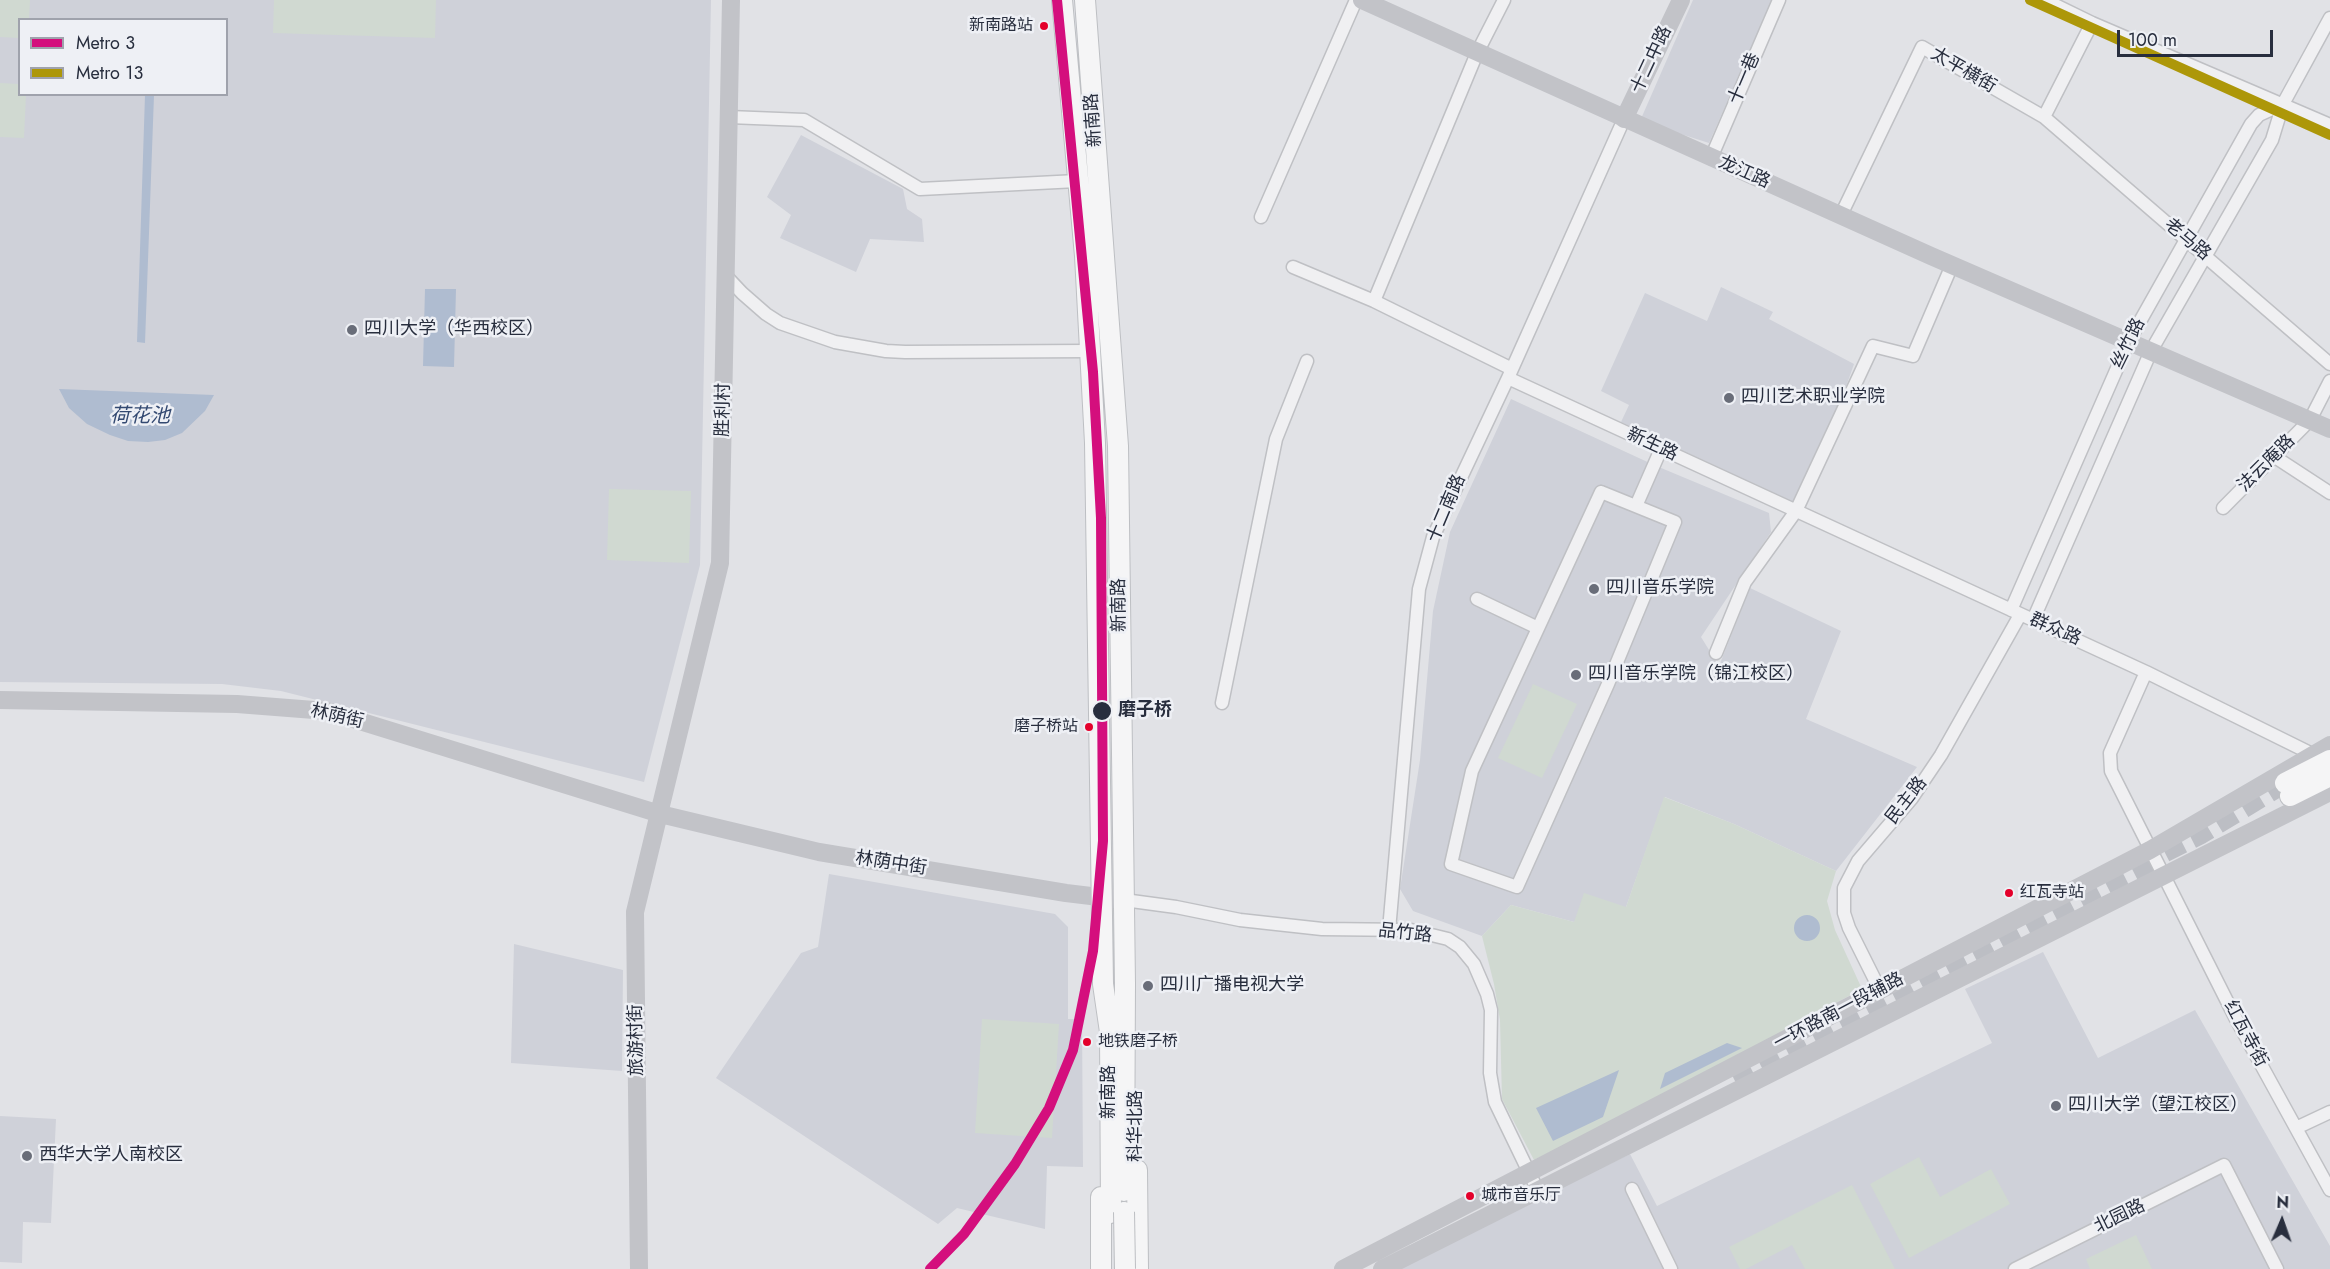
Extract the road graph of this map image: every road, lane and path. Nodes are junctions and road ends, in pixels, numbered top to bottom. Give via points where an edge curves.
1 (731, 0) edge
2 (1062, 0) edge
3 (1085, 0) edge
4 (1356, 0) edge
5 (1362, 0) edge
6 (1504, 0) edge
7 (1681, 0) edge
8 (1779, 0) edge
9 (2045, 0) edge
10 (2330, 18) edge
11 (2092, 23) junction
12 (1477, 52) junction
13 (2283, 104) junction
14 (729, 117) junction
15 (2044, 117) junction
16 (1624, 119) junction
17 (2330, 125) edge
18 (1711, 158) junction
19 (1077, 181) junction
20 (1840, 215) junction
21 (1261, 217) dead end
22 (2186, 239) junction
23 (2206, 256) junction
24 (1952, 265) junction
25 (1293, 267) dead end
26 (726, 276) junction
27 (1374, 301) junction
28 (2129, 341) junction
29 (1089, 351) junction
30 (2151, 351) junction
31 (1307, 361) dead end
32 (2330, 363) edge
33 (1510, 374) junction
34 (2330, 381) edge
35 (2310, 420) junction
36 (2330, 429) edge
37 (1661, 449) junction
38 (2275, 457) junction
39 (2330, 493) edge
40 (1636, 506) junction
41 (2223, 508) dead end
42 (1796, 512) junction
43 (1477, 599) dead end
44 (2016, 612) junction
45 (2033, 620) junction
46 (1538, 628) junction
47 (1716, 653) dead end
48 (2146, 672) junction
49 (0, 700) edge
50 (1222, 703) dead end
51 (2330, 745) edge
52 (2321, 757) edge
53 (2330, 776) edge
54 (2330, 792) edge
55 (660, 814) junction
56 (2150, 850) junction
57 (2163, 876) junction
58 (1103, 897) junction
59 (1124, 900) junction
60 (1389, 930) junction
61 (1103, 984) junction
62 (1125, 984) junction
63 (1880, 990) junction
64 (2330, 1112) edge
65 (2296, 1128) junction
66 (1529, 1174) junction
67 (1632, 1189) dead end
68 (2330, 1190) edge
69 (1538, 1191) junction
70 (1117, 1213) junction
71 (1137, 1242) junction
72 (1101, 1243) junction
73 (639, 1269) edge
74 (1101, 1269) edge
75 (1112, 1269) edge
76 (1125, 1269) edge
77 (1138, 1269) edge
78 (1343, 1269) edge
79 (1382, 1269) edge
80 (1671, 1269) edge
81 (2015, 1269) edge
82 (2277, 1269) edge

1 - 14 street, 胜利村
2 - 19 main road, 新南路
3 - 59 main road, 新南路 via 1118,446
4 - 21 street
5 - 12 street, 龙江路
6 - 12 street
7 - 16 street, 十二中路
8 - 18 street, 十一巷
9 - 11 street
10 - 13 street, 丝竹路
11 - 13 street
11 - 15 street
12 - 16 street, 龙江路
12 - 27 street
13 - 17 street
13 - 22 street, 丝竹路 via 2259,115 2251,124
13 - 23 street, 丝竹路 via 2272,140
14 - 19 street via 804,120 920,189
14 - 26 street, 胜利村
15 - 20 street, 太平横街 via 1922,47
15 - 22 street, 老马路
16 - 18 street, 龙江路
16 - 33 street, 十二南路
18 - 20 street, 龙江路
19 - 29 main road, 新南路
20 - 24 street, 龙江路
22 - 23 street, 老马路
22 - 28 street, 丝竹路
23 - 30 street, 丝竹路
23 - 32 street, 老马路
24 - 28 street, 龙江路
24 - 42 street via 1913,356 1873,345
25 - 27 street, 新生路
26 - 29 street via 780,323 835,342 905,352
26 - 55 street, 胜利村 via 720,563
27 - 33 street, 新生路
28 - 30 street
28 - 44 street, 丝竹路
29 - 58 main road, 新南路 via 1095,443
30 - 35 street
30 - 45 street, 丝竹路
31 - 50 street via 1276,439
33 - 37 street, 新生路
33 - 60 street, 十二南路 via 1433,537 1419,589
34 - 35 street
35 - 36 street
35 - 38 street, 法云庵路
37 - 40 street
37 - 42 street, 新生路
38 - 39 street
38 - 41 street, 法云庵路
40 - 46 street via 1601,492
40 - 46 street via 1675,522 1517,887 1451,864 1472,771
42 - 44 street, 群众路
42 - 47 street via 1745,582
43 - 46 street
44 - 45 street, 群众路
44 - 63 street, 民主路 via 1941,755 1912,798 1858,861 1844,888 1849,928
45 - 48 street, 群众路
48 - 52 street, 群众路
48 - 56 street, 红瓦寺街 via 2110,753 2111,771
49 - 55 street, 林荫街 via 237,704 327,711
51 - 52 street, 一环路南一段辅路
52 - 53 main road via 2288,790
52 - 56 street, 一环路南一段辅路
54 - 57 street, 一环路南一段辅路
55 - 58 street, 林荫中街 via 819,852
55 - 73 street, 旅游村街 via 635,912
56 - 57 street, 红瓦寺街
56 - 63 street, 一环路南一段辅路
57 - 65 street, 红瓦寺街
57 - 69 street, 一环路南一段辅路
58 - 59 street, 林荫中街
58 - 61 main road, 新南路
59 - 60 street, 品竹路 via 1251,922
59 - 62 main road, 新南路
60 - 66 street, 品竹路 via 1411,930 1448,939 1474,964 1491,1010 1490,1073 1495,1102
61 - 70 main road, 新南路 via 1110,1032
61 - 72 main road, 科华北路
62 - 70 main road, 新南路
62 - 71 main road, 科华北路 via 1137,1051
63 - 66 street, 一环路南一段辅路
64 - 65 street
65 - 68 street, 红瓦寺街
66 - 69 street, 品竹路
66 - 78 street, 一环路南一段辅路
67 - 80 street
69 - 79 street, 一环路南一段辅路
70 - 75 main road
70 - 76 main road, bridge
71 - 72 main road via 1132,1264 1120,1269 1106,1264
71 - 77 main road, 科华北路
72 - 74 main road, 科华北路
81 - 82 street, 北园路 via 2224,1165

